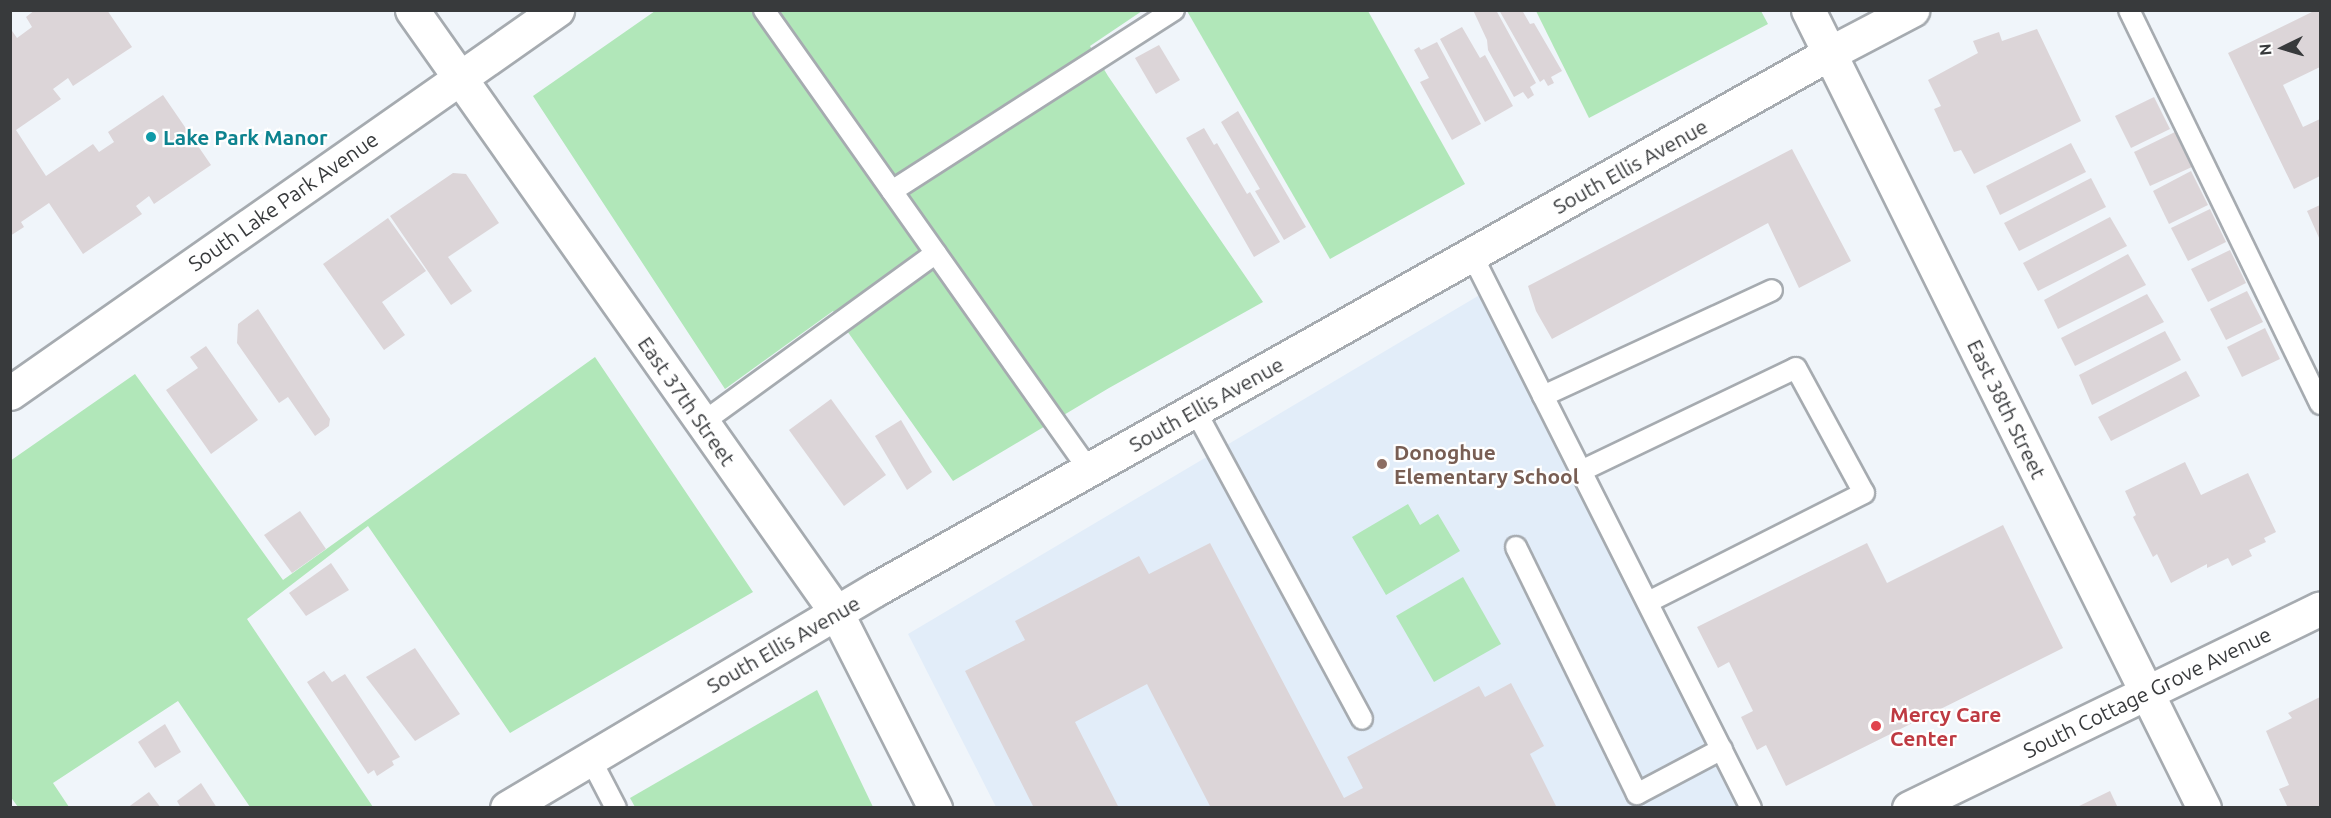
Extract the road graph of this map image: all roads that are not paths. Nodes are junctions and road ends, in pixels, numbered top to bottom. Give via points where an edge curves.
1 (412, 10) edge
2 (557, 10) edge
3 (764, 10) edge
4 (1174, 10) edge
5 (1808, 10) edge
6 (1912, 10) edge
7 (2129, 10) edge
8 (1830, 53) junction
9 (459, 78) junction
10 (892, 191) junction
11 (936, 253) junction
12 (1472, 255) junction
13 (1772, 290) dead end
14 (10, 393) edge
15 (1543, 396) junction
16 (2320, 404) edge
17 (1195, 411) junction
18 (702, 423) junction
19 (1089, 470) junction
20 (1581, 471) junction
21 (1516, 548) dead end
22 (1648, 602) junction
23 (2320, 608) edge
24 (836, 612) junction
25 (2148, 692) junction
26 (1362, 719) dead end
27 (1722, 749) junction
28 (590, 758) junction
29 (507, 807) edge
30 (616, 807) edge
31 (935, 807) edge
32 (1751, 807) edge
33 (1909, 807) edge
34 (2204, 807) edge

1 - 9 street, East 37th Street
2 - 9 street, South Lake Park Avenue
3 - 10 lane
4 - 10 lane
5 - 8 street, East 38th Street
6 - 8 street, South Ellis Avenue
7 - 16 lane
8 - 12 street, South Ellis Avenue
8 - 25 street, East 38th Street
9 - 14 street, South Lake Park Avenue
9 - 18 street, East 37th Street
10 - 11 lane
11 - 18 lane
11 - 19 lane
12 - 15 lane
12 - 17 street, South Ellis Avenue
13 - 15 lane
15 - 20 lane
17 - 19 street, South Ellis Avenue
17 - 26 lane
18 - 24 street, East 37th Street
19 - 24 street, South Ellis Avenue
20 - 22 lane
20 - 22 lane via 1796,368 1864,493
21 - 27 lane via 1637,794
22 - 27 lane
23 - 25 street, South Cottage Grove Avenue
24 - 28 street, South Ellis Avenue
24 - 31 street, East 37th Street
25 - 33 street, South Cottage Grove Avenue
25 - 34 street, East 38th Street
27 - 32 lane
28 - 29 street, South Ellis Avenue
28 - 30 lane

